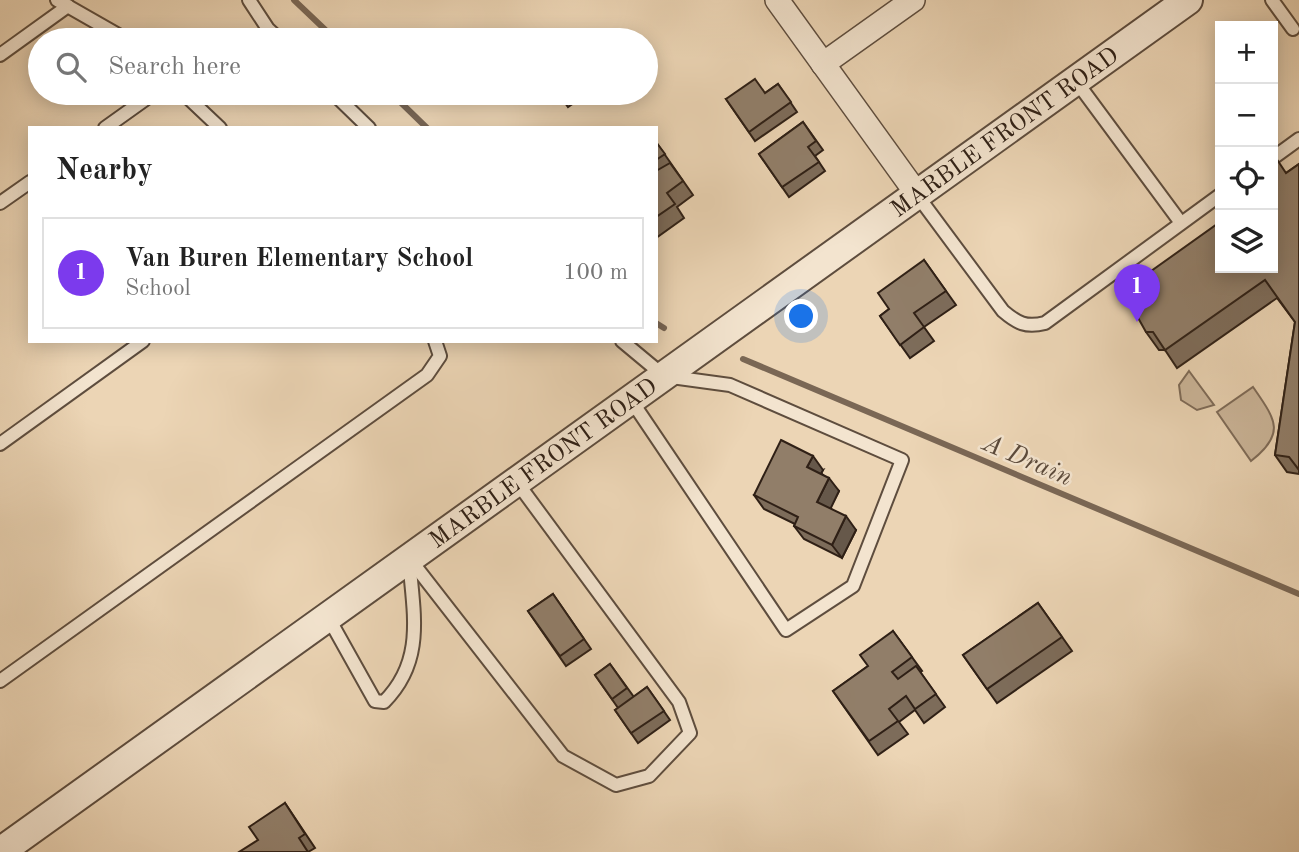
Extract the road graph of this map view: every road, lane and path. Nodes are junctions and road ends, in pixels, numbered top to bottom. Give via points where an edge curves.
1 (249, 0) edge
2 (777, 0) edge
3 (913, 0) edge
4 (1188, 0) edge
5 (1272, 0) edge
6 (63, 3) edge
7 (33, 28) edge
8 (106, 28) edge
9 (271, 28) edge
10 (1293, 29) dead end
11 (28, 32) edge
12 (0, 55) edge
13 (823, 64) junction
14 (1075, 81) junction
15 (137, 105) edge
16 (196, 105) edge
17 (345, 105) edge
18 (108, 126) edge
19 (218, 126) edge
20 (367, 126) edge
21 (1299, 139) edge
22 (1278, 154) edge
23 (28, 183) edge
24 (917, 194) junction
25 (1215, 199) edge
26 (0, 203) edge
27 (1181, 223) junction
28 (141, 343) edge
29 (436, 343) edge
30 (624, 343) edge
31 (664, 376) junction
32 (631, 400) junction
33 (0, 444) edge
34 (516, 481) junction
35 (409, 558) junction
36 (328, 617) junction
37 (0, 681) edge
38 (0, 852) edge

1 - 9 lane
2 - 13 street
3 - 13 street
4 - 14 street, MARBLE FRONT ROAD
5 - 10 lane
6 - 7 lane
6 - 8 lane
11 - 12 lane
13 - 24 street
14 - 24 street, MARBLE FRONT ROAD
14 - 27 lane
15 - 18 lane
16 - 19 lane
17 - 20 lane
21 - 22 lane
23 - 26 lane
24 - 27 lane via 1003,311 1031,327 1045,323
24 - 31 street, MARBLE FRONT ROAD
25 - 27 lane
28 - 33 lane
29 - 37 lane via 440,356 428,374
30 - 31 lane
31 - 32 street, MARBLE FRONT ROAD
31 - 32 lane via 730,385 902,460 853,586 786,630
32 - 34 street, MARBLE FRONT ROAD
34 - 35 street, MARBLE FRONT ROAD
34 - 35 lane via 679,702 690,733 649,776 617,785 563,756
35 - 36 street, MARBLE FRONT ROAD
35 - 36 lane via 415,633 410,666 384,702 375,701
36 - 38 street, MARBLE FRONT ROAD

